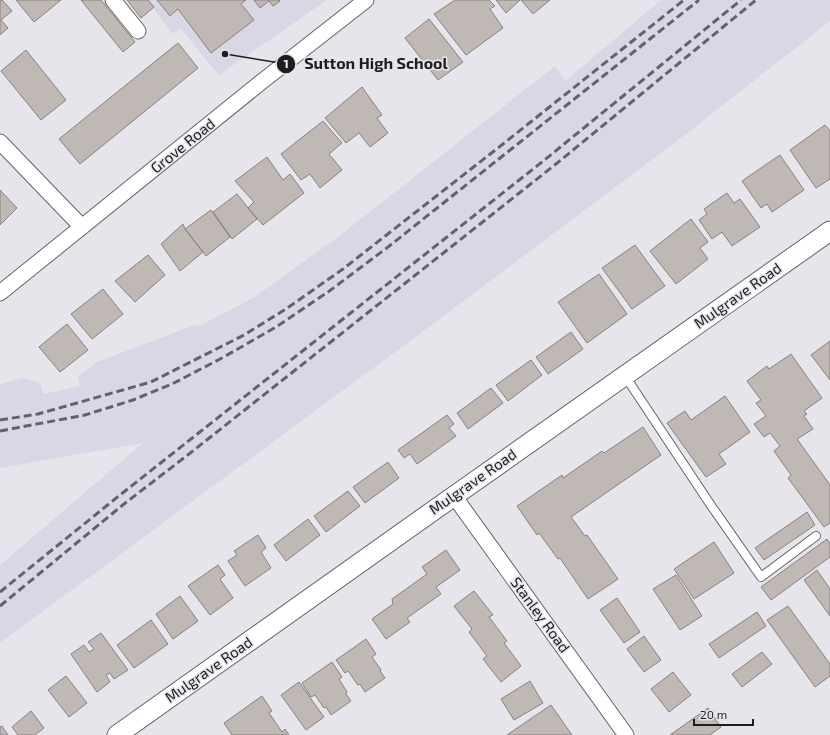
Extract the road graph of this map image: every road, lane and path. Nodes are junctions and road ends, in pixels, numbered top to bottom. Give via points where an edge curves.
1 (114, 0) edge
2 (366, 0) edge
3 (138, 32) dead end
4 (0, 142) edge
5 (82, 227) junction
6 (830, 231) edge
7 (0, 293) edge
8 (625, 376) junction
9 (454, 496) junction
10 (816, 536) dead end
11 (117, 735) edge
12 (626, 735) edge

1 - 3 street
2 - 5 street, Grove Road
4 - 5 street
5 - 7 street, Grove Road
6 - 8 street, Mulgrave Road
8 - 9 street, Mulgrave Road
8 - 10 lane via 761,577
9 - 11 street, Mulgrave Road
9 - 12 street, Stanley Road

